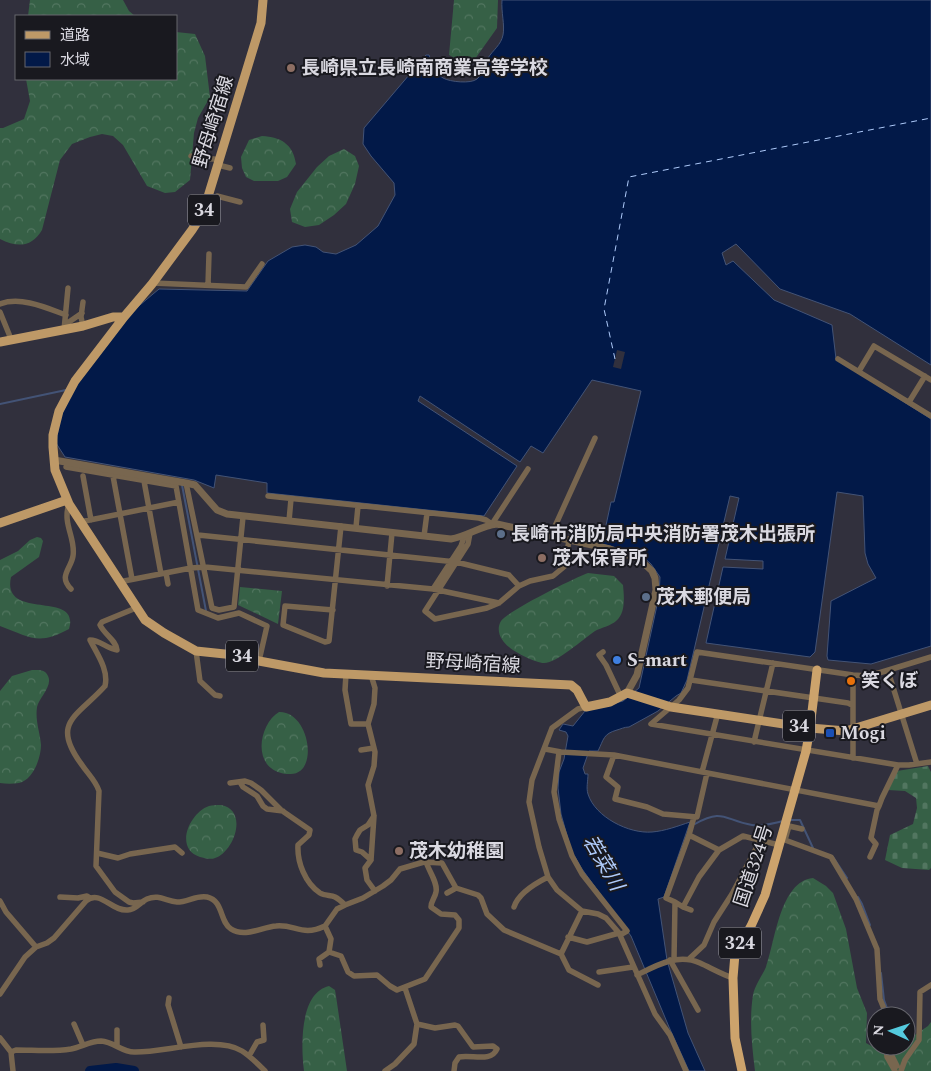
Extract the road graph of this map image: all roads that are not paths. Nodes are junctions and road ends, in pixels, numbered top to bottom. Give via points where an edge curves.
1 (263, 0) edge
2 (191, 156) dead end
3 (219, 162) junction
4 (230, 168) dead end
5 (240, 202) dead end
6 (203, 213) junction
7 (209, 254) dead end
8 (262, 264) dead end
9 (153, 283) junction
10 (208, 285) junction
11 (68, 288) dead end
12 (83, 302) dead end
13 (0, 304) edge
14 (0, 312) edge
15 (82, 313) junction
16 (66, 315) junction
17 (124, 317) junction
18 (82, 326) junction
19 (67, 329) junction
20 (11, 340) junction
21 (0, 342) edge
22 (838, 359) dead end
23 (859, 371) junction
24 (925, 376) junction
25 (931, 380) edge
26 (909, 402) junction
27 (931, 416) edge
28 (595, 438) dead end
29 (54, 460) junction
30 (66, 467) dead end
31 (528, 468) dead end
32 (83, 476) dead end
33 (113, 476) junction
34 (144, 481) junction
35 (186, 483) junction
36 (268, 496) dead end
37 (291, 499) junction
38 (68, 502) junction
39 (179, 502) junction
40 (358, 506) junction
41 (149, 508) junction
42 (120, 513) junction
43 (427, 513) junction
44 (243, 516) junction
45 (91, 520) junction
46 (289, 521) junction
47 (80, 522) junction
48 (0, 523) edge
49 (492, 524) junction
50 (341, 526) junction
51 (356, 527) junction
52 (392, 532) junction
53 (198, 535) junction
54 (467, 535) junction
55 (551, 535) junction
56 (424, 536) junction
57 (240, 539) junction
58 (569, 540) junction
59 (338, 550) junction
60 (390, 556) junction
61 (454, 561) junction
62 (204, 567) junction
63 (192, 568) junction
64 (237, 569) junction
65 (164, 574) junction
66 (132, 580) junction
67 (336, 580) junction
68 (119, 582) junction
69 (168, 584) dead end
70 (387, 586) junction
71 (520, 586) junction
72 (71, 588) dead end
73 (435, 589) junction
74 (499, 603) junction
75 (136, 608) junction
76 (333, 610) junction
77 (196, 651) junction
78 (603, 652) dead end
79 (931, 657) edge
80 (259, 661) junction
81 (773, 663) junction
82 (817, 670) junction
83 (888, 671) junction
84 (346, 674) junction
85 (371, 675) junction
86 (852, 675) junction
87 (691, 680) junction
88 (767, 691) junction
89 (624, 695) junction
90 (220, 696) dead end
91 (814, 697) junction
92 (852, 705) junction
93 (931, 705) edge
94 (667, 706) junction
95 (586, 707) junction
96 (718, 714) junction
97 (901, 714) junction
98 (760, 720) junction
99 (368, 724) junction
100 (810, 728) junction
101 (852, 730) junction
102 (713, 735) junction
103 (754, 742) junction
104 (374, 748) junction
105 (545, 749) junction
106 (360, 750) dead end
107 (806, 751) junction
108 (560, 752) junction
109 (614, 755) junction
110 (853, 758) junction
111 (931, 762) edge
112 (917, 764) junction
113 (898, 765) junction
114 (705, 772) junction
115 (240, 782) junction
116 (230, 783) dead end
117 (795, 790) junction
118 (880, 806) junction
119 (283, 811) junction
120 (374, 816) junction
121 (693, 819) junction
122 (786, 823) junction
123 (802, 829) dead end
124 (690, 833) junction
125 (760, 841) junction
126 (778, 845) junction
127 (719, 850) junction
128 (97, 853) junction
129 (182, 854) dead end
130 (870, 857) dead end
131 (371, 860) junction
132 (426, 862) junction
133 (548, 877) junction
134 (456, 888) junction
135 (375, 891) junction
136 (447, 893) dead end
137 (60, 897) dead end
138 (90, 898) junction
139 (0, 901) edge
140 (143, 902) junction
141 (675, 902) junction
142 (345, 905) junction
143 (514, 907) dead end
144 (683, 907) junction
145 (691, 910) dead end
146 (582, 911) junction
147 (325, 926) junction
148 (619, 934) junction
149 (568, 937) junction
150 (36, 947) junction
151 (329, 952) junction
152 (561, 954) junction
153 (689, 959) junction
154 (671, 960) junction
155 (320, 965) dead end
156 (633, 967) junction
157 (599, 972) dead end
158 (637, 975) junction
159 (733, 978) junction
160 (598, 985) dead end
161 (931, 985) edge
162 (405, 988) junction
163 (0, 994) edge
164 (169, 998) dead end
165 (883, 1006) edge
166 (698, 1010) dead end
167 (74, 1024) dead end
168 (417, 1024) junction
169 (263, 1025) dead end
170 (117, 1030) dead end
171 (0, 1038) edge
172 (83, 1045) junction
173 (117, 1046) junction
174 (182, 1047) junction
175 (12, 1052) junction
176 (249, 1056) junction
177 (892, 1056) edge
178 (887, 1057) joint
179 (13, 1071) edge
180 (265, 1071) edge
181 (385, 1071) edge
182 (454, 1071) edge
183 (686, 1071) edge
184 (742, 1071) edge
185 (890, 1071) edge
186 (895, 1071) edge
187 (901, 1071) edge

1 - 3 main road, 野母崎宿線 / 34 via 261,23
2 - 3 street
3 - 4 street
3 - 6 main road, 野母崎宿線 / 34
5 - 6 street via 217,196 207,213
6 - 9 main road, 野母崎宿線 / 34
7 - 10 street
8 - 10 street via 246,287
9 - 10 street
9 - 17 main road, 野母崎宿線 / 34
11 - 16 street
12 - 15 street
13 - 16 street via 24,302
14 - 20 street
15 - 18 street
15 - 19 street via 69,322
16 - 19 street
17 - 18 main road
17 - 29 main road, 野母崎宿線 / 34 via 67,396 55,422
18 - 19 main road
19 - 20 main road
20 - 21 main road
22 - 23 street
23 - 24 street via 874,346
23 - 26 street
24 - 25 street
24 - 26 street
26 - 27 street
28 - 55 street
29 - 35 street
29 - 38 main road, 野母崎宿線 / 34 via 57,477
30 - 33 street
31 - 49 street
32 - 45 street
33 - 34 street
33 - 42 street
34 - 39 street via 176,486
34 - 41 street
35 - 44 street via 195,485 217,510
35 - 53 street
36 - 37 street
37 - 40 street
37 - 46 street
38 - 47 main road, 野母崎宿線 / 34
38 - 48 main road
38 - 72 street via 66,518 74,552 65,579
39 - 41 street
39 - 63 street
40 - 43 street
40 - 51 street
41 - 42 street
41 - 65 street
42 - 45 street
42 - 66 street
43 - 49 street via 479,518
43 - 56 street
44 - 46 street
44 - 57 street
45 - 47 street
46 - 50 street
47 - 68 main road, 野母崎宿線 / 34
49 - 54 street
49 - 55 street
50 - 51 street
50 - 59 street
51 - 52 street
52 - 56 street
52 - 60 street
53 - 57 street
53 - 62 street
54 - 56 street via 452,539
54 - 61 street via 468,544
55 - 58 street
57 - 59 street
57 - 64 street
58 - 71 street via 567,561 561,570
58 - 89 street via 639,558 649,566 655,578 653,608 637,675
59 - 60 street
59 - 67 street
60 - 61 street
60 - 70 street
61 - 71 street via 509,575
61 - 73 street
62 - 63 street
62 - 64 street
62 - 64 street via 212,608 219,610 234,607
63 - 65 street
63 - 80 street via 198,610 218,618 239,613 269,624
64 - 67 street
65 - 66 street
65 - 69 street
66 - 68 street
67 - 70 street
67 - 76 street
68 - 75 main road, 野母崎宿線 / 34
70 - 73 street
71 - 74 street
73 - 74 street
73 - 74 street via 425,611 435,619
75 - 77 main road, 野母崎宿線 / 34 via 150,624
75 - 128 street via 100,625 117,650 90,640 107,680 105,686 71,720 66,733 73,753 97,783
76 - 76 street via 285,606 283,625 325,642 330,641
77 - 80 main road, 野母崎宿線 / 34 via 232,654
77 - 90 street via 200,681
78 - 89 street via 598,656
79 - 83 street
80 - 84 main road, 野母崎宿線 / 34
81 - 82 street
81 - 87 street via 697,652
81 - 88 street
82 - 86 street
82 - 91 highway, 国道324号 / 324
83 - 86 street via 869,676
83 - 97 street
84 - 85 main road, 野母崎宿線 / 34
84 - 99 street via 345,690 351,724
85 - 95 main road, 野母崎宿線 / 34 via 570,685 577,690
85 - 99 street via 375,688
86 - 92 street
87 - 88 street
87 - 94 street via 688,688
88 - 91 street
88 - 98 street
89 - 94 main road, 34
89 - 95 main road
91 - 92 street
91 - 100 highway, 国道324号 / 324
92 - 101 street
93 - 97 main road, 34
94 - 96 main road, 34
94 - 102 street via 651,724
95 - 105 street via 578,709 552,728
96 - 98 main road, 34
96 - 102 street
97 - 101 main road, 34
97 - 112 street
98 - 100 main road, 34
98 - 103 street
99 - 104 street
100 - 101 main road, 34
100 - 107 highway, 国道324号 / 324
101 - 110 street
102 - 103 street
102 - 114 street
103 - 107 street
104 - 106 street
104 - 120 street via 374,766 368,785
105 - 108 street
105 - 133 street via 532,780 529,798
107 - 110 street
107 - 117 highway, 国道324号 / 324
108 - 109 street
108 - 148 street via 554,792 559,819 582,874 627,931
109 - 114 street
109 - 121 street via 606,777 618,788 615,799 663,814
110 - 113 street
111 - 112 street
112 - 113 street
113 - 118 street
114 - 117 street
114 - 121 street via 697,817
115 - 116 street
115 - 119 street via 251,783
115 - 119 street via 264,806
117 - 118 street
117 - 122 highway, 国道324号 / 324
118 - 130 street via 871,838 876,844
119 - 142 street via 310,830 298,845 302,869 309,882 319,892 335,897
120 - 131 street
120 - 131 street via 355,839 356,850
121 - 124 street
122 - 123 street
122 - 126 highway, 国道324号 / 324
122 - 165 street via 785,840 831,857 860,906 877,949
124 - 127 street
124 - 141 street via 666,898
125 - 126 street
125 - 127 street via 743,836
125 - 153 street via 704,945
126 - 159 highway, 国道324号 / 324 via 765,895 735,954
127 - 144 street
128 - 129 street via 118,858 175,847
128 - 140 street via 96,866 114,892 129,902
131 - 135 street via 365,868 367,880
132 - 134 street via 444,865
132 - 135 street via 400,869
132 - 162 street via 436,886 431,907 441,914 455,915 459,928 425,979
133 - 143 street via 527,891 514,903
133 - 146 street via 557,890
134 - 136 street
134 - 152 street via 478,895 488,916 504,930
135 - 142 street
137 - 138 street
138 - 140 street via 99,898 127,910
138 - 150 street via 54,938
139 - 150 street
140 - 147 street via 154,897 178,902 197,897 210,898 218,904 229,927 242,933 275,926 305,931
141 - 144 street
141 - 154 street
142 - 147 street
144 - 145 street
146 - 148 street via 606,918
146 - 149 street
147 - 151 street via 331,939
148 - 149 street via 586,942
148 - 156 street
149 - 152 street
150 - 163 street via 19,965
151 - 155 street via 319,959
151 - 162 street via 341,956 348,972 354,976 376,975 396,989
152 - 160 street via 569,970
153 - 154 street
153 - 159 street
154 - 158 street
154 - 166 street
156 - 157 street
156 - 158 street
158 - 183 street
159 - 184 highway, 国道324号 / 324 via 735,1038
161 - 187 street via 920,992 921,1035 904,1060
162 - 168 street
164 - 174 street via 168,1005
167 - 172 street
168 - 181 street via 414,1044
168 - 182 street via 436,1028 455,1025 473,1046 497,1049 490,1057 459,1057
169 - 176 street via 264,1040 257,1042
170 - 173 street
171 - 175 street
172 - 173 street via 100,1041
172 - 175 street via 55,1051
173 - 174 street via 128,1052 142,1053
174 - 176 street via 230,1046
175 - 179 street
176 - 180 street
177 - 187 street
178 - 185 street
178 - 186 street

